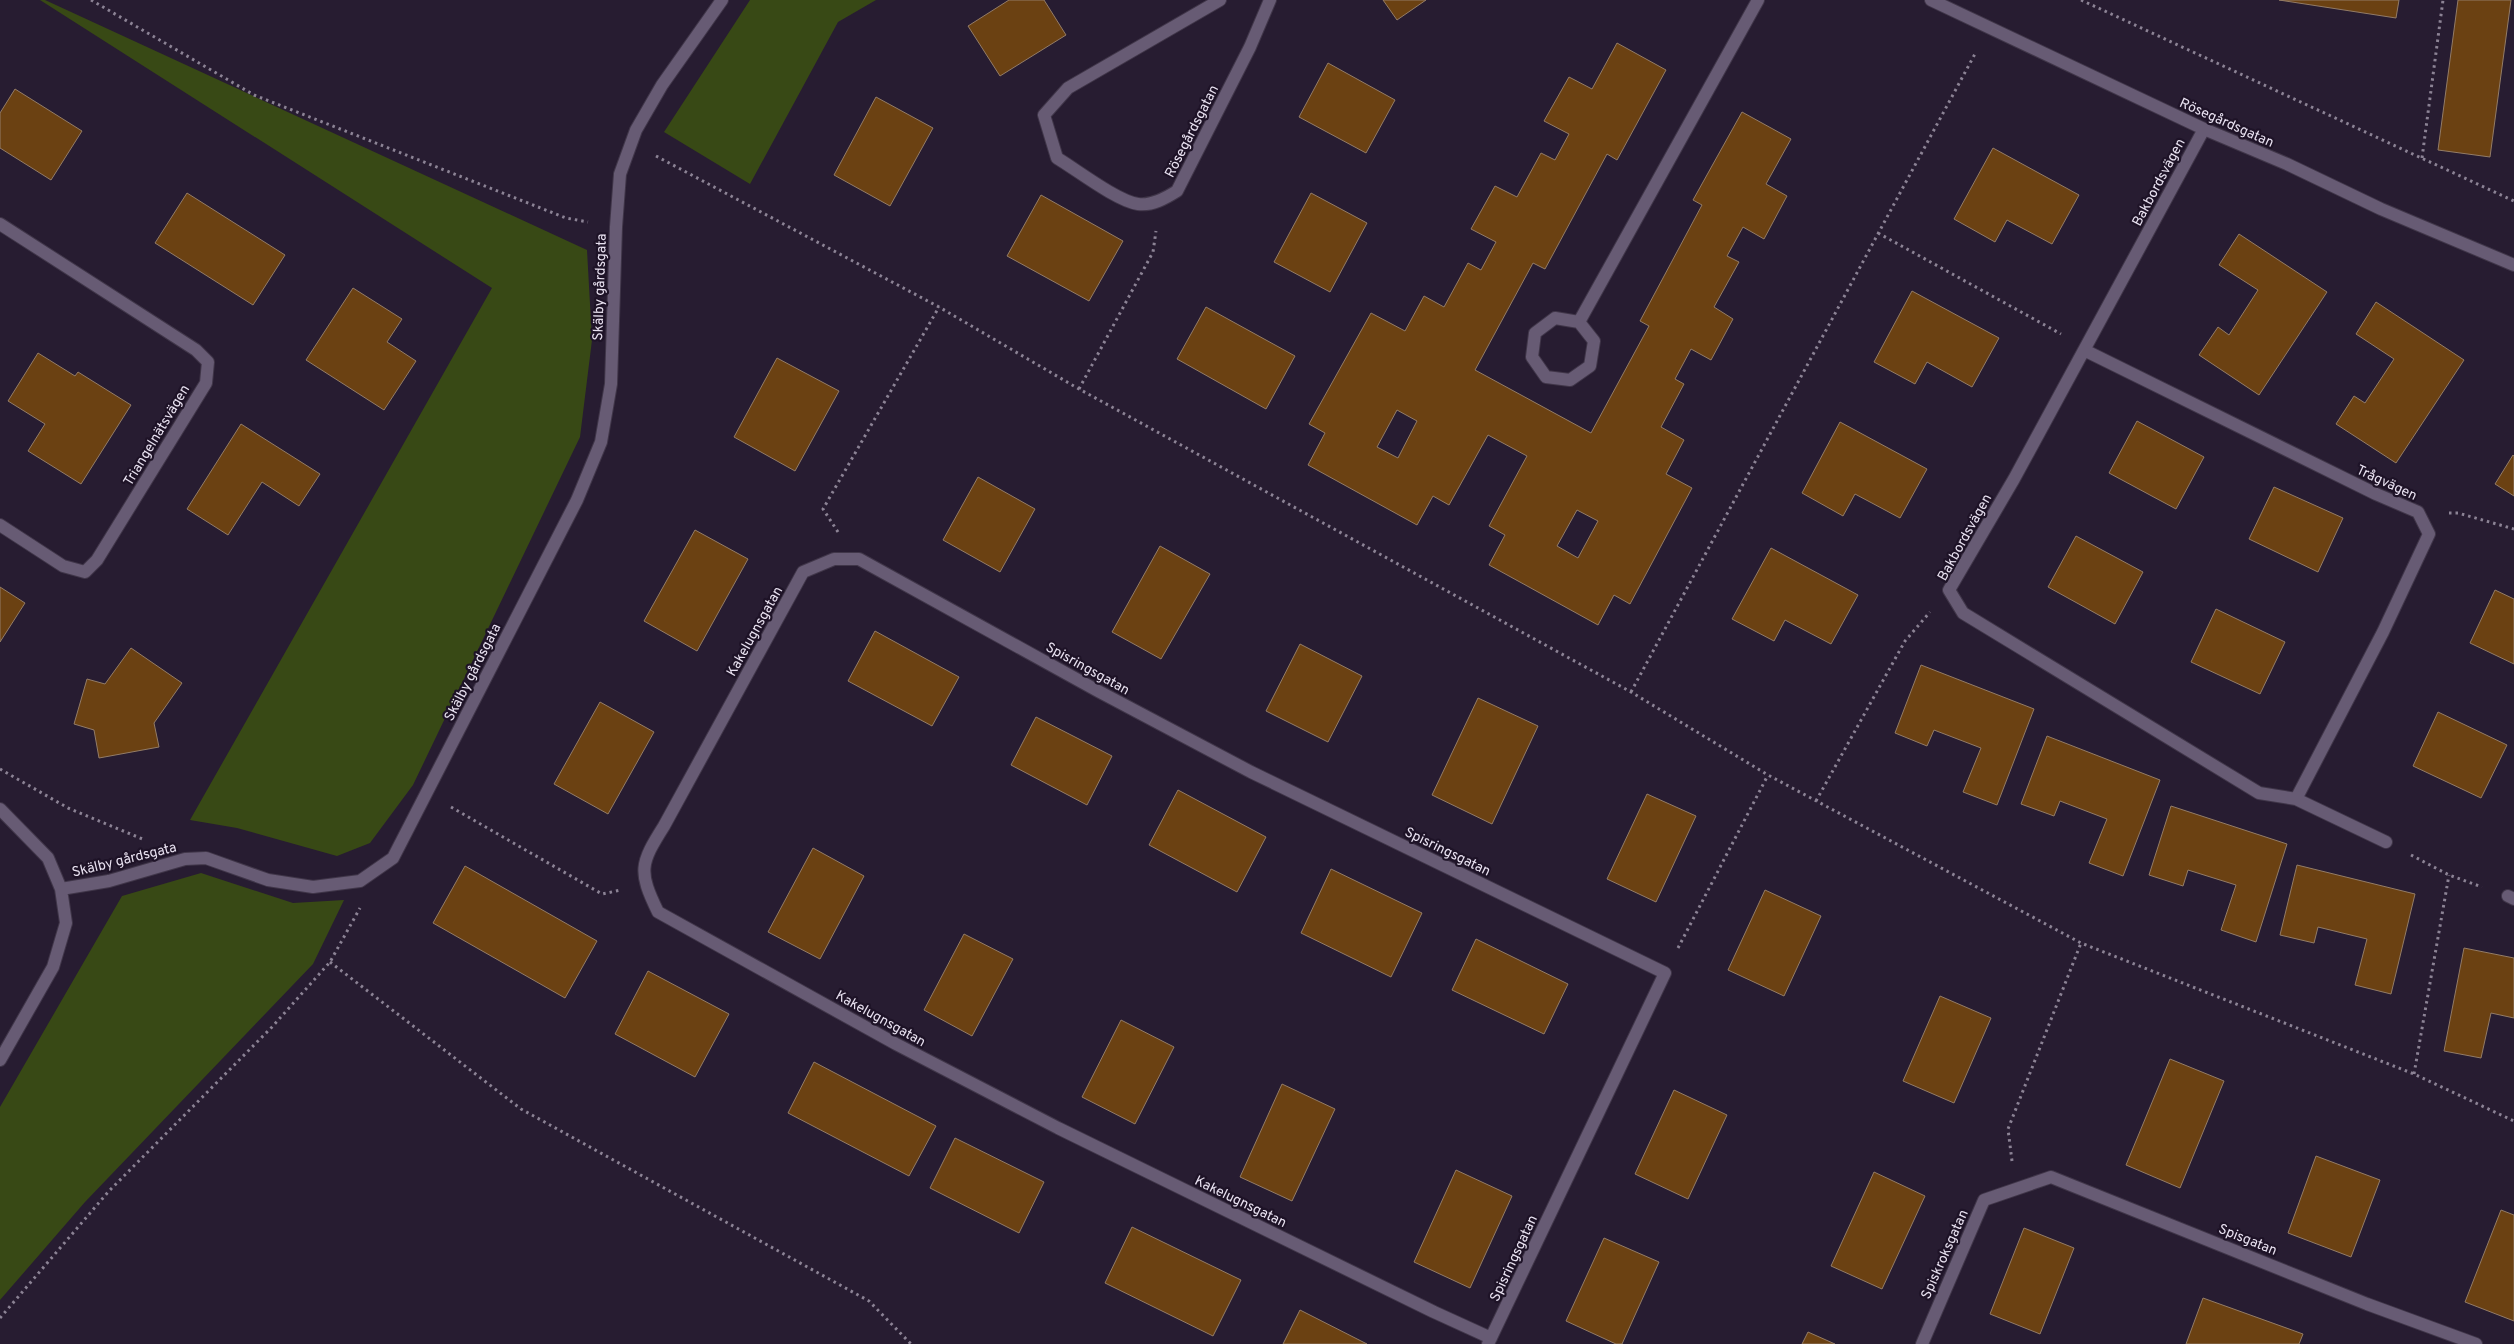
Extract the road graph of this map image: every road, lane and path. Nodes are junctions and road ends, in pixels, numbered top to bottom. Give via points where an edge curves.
1 (91, 0) edge
2 (722, 0) edge
3 (1220, 0) edge
4 (1270, 0) edge
5 (1758, 0) edge
6 (1931, 0) edge
7 (2081, 0) edge
8 (2443, 0) edge
9 (1990, 27) junction
10 (2204, 129) junction
11 (632, 143) junction
12 (2422, 158) junction
13 (1160, 201) junction
14 (2514, 201) edge
15 (0, 224) edge
16 (616, 226) junction
17 (1878, 233) junction
18 (2514, 265) edge
19 (939, 307) junction
20 (1579, 322) junction
21 (2084, 350) junction
22 (1079, 389) junction
23 (2418, 512) junction
24 (0, 525) edge
25 (2514, 529) edge
26 (857, 558) junction
27 (1949, 590) junction
28 (1631, 692) junction
29 (0, 769) edge
30 (1768, 775) junction
31 (426, 792) junction
32 (2296, 798) junction
33 (1816, 801) junction
34 (0, 809) edge
35 (2386, 842) joint
36 (185, 859) junction
37 (2449, 875) junction
38 (360, 881) junction
39 (644, 884) junction
40 (61, 889) junction
41 (2511, 898) edge
42 (2081, 943) junction
43 (330, 962) junction
44 (1665, 973) junction
45 (0, 1060) edge
46 (2414, 1074) junction
47 (2514, 1121) edge
48 (2012, 1190) junction
49 (0, 1318) edge
50 (1490, 1341) edge
51 (911, 1344) edge
52 (1922, 1344) edge
53 (2476, 1344) edge

1 - 16 path via 254,95 566,218
2 - 11 street, Skälby gårdsgata via 662,85
3 - 13 street, Rösegårdsgatan via 1068,88 1044,115 1057,158 1116,196 1138,204
4 - 13 street, Rösegårdsgatan via 1194,162 1178,191
5 - 20 street
6 - 9 street, Rösegårdsgatan
7 - 12 path
8 - 12 path
9 - 10 street, Rösegårdsgatan
9 - 17 path
10 - 18 street, Rösegårdsgatan via 2287,164 2381,210
10 - 21 street, Bakbordsvägen
11 - 16 street, Skälby gårdsgata via 620,174
11 - 19 path
12 - 14 path
13 - 22 path via 1153,252
15 - 24 street, Triangelnätsvägen via 196,350 208,362 206,383 97,560 85,572 64,566
16 - 31 street, Skälby gårdsgata via 611,384 601,442 577,500
17 - 21 path via 2056,331
17 - 28 path
19 - 22 path
19 - 26 path via 823,509
20 - 20 street via 1594,341 1590,366 1570,380 1546,377 1532,357 1535,333 1554,318
21 - 23 street, Trågvägen
21 - 27 street, Bakbordsvägen
22 - 28 path
23 - 25 path via 2458,513
23 - 32 street, Trågvägen via 2429,534 2383,632
26 - 39 street, Kakelugnsgatan via 834,558 803,572 646,854
26 - 44 street, Spisringsgatan via 1251,772
27 - 32 street, Bakbordsvägen via 1963,613 2259,793
27 - 33 path via 1905,641
28 - 30 path
29 - 36 path via 68,808
30 - 33 path
30 - 44 path
31 - 38 street, Skälby gårdsgata via 392,858
31 - 39 path via 602,894
32 - 35 street, Bakbordsvägen
33 - 42 path
34 - 40 street via 48,858
35 - 37 path
36 - 38 street, Skälby gårdsgata via 206,858 268,880 313,887
36 - 40 street, Skälby gårdsgata via 109,881
37 - 41 path
37 - 46 path
38 - 43 path via 360,910
39 - 50 street, Kakelugnsgatan via 658,912 896,1044 1058,1128
40 - 45 street, Skälby gårdsgata via 66,923 53,967
42 - 46 path
42 - 48 path via 2008,1129
43 - 49 path via 272,1027 109,1192
43 - 51 path via 521,1109 869,1301
44 - 50 street, Spisringsgatan
46 - 47 path
48 - 52 street, Spiskroksgatan via 1984,1200
48 - 53 street, Spisgatan via 2051,1176 2367,1304

